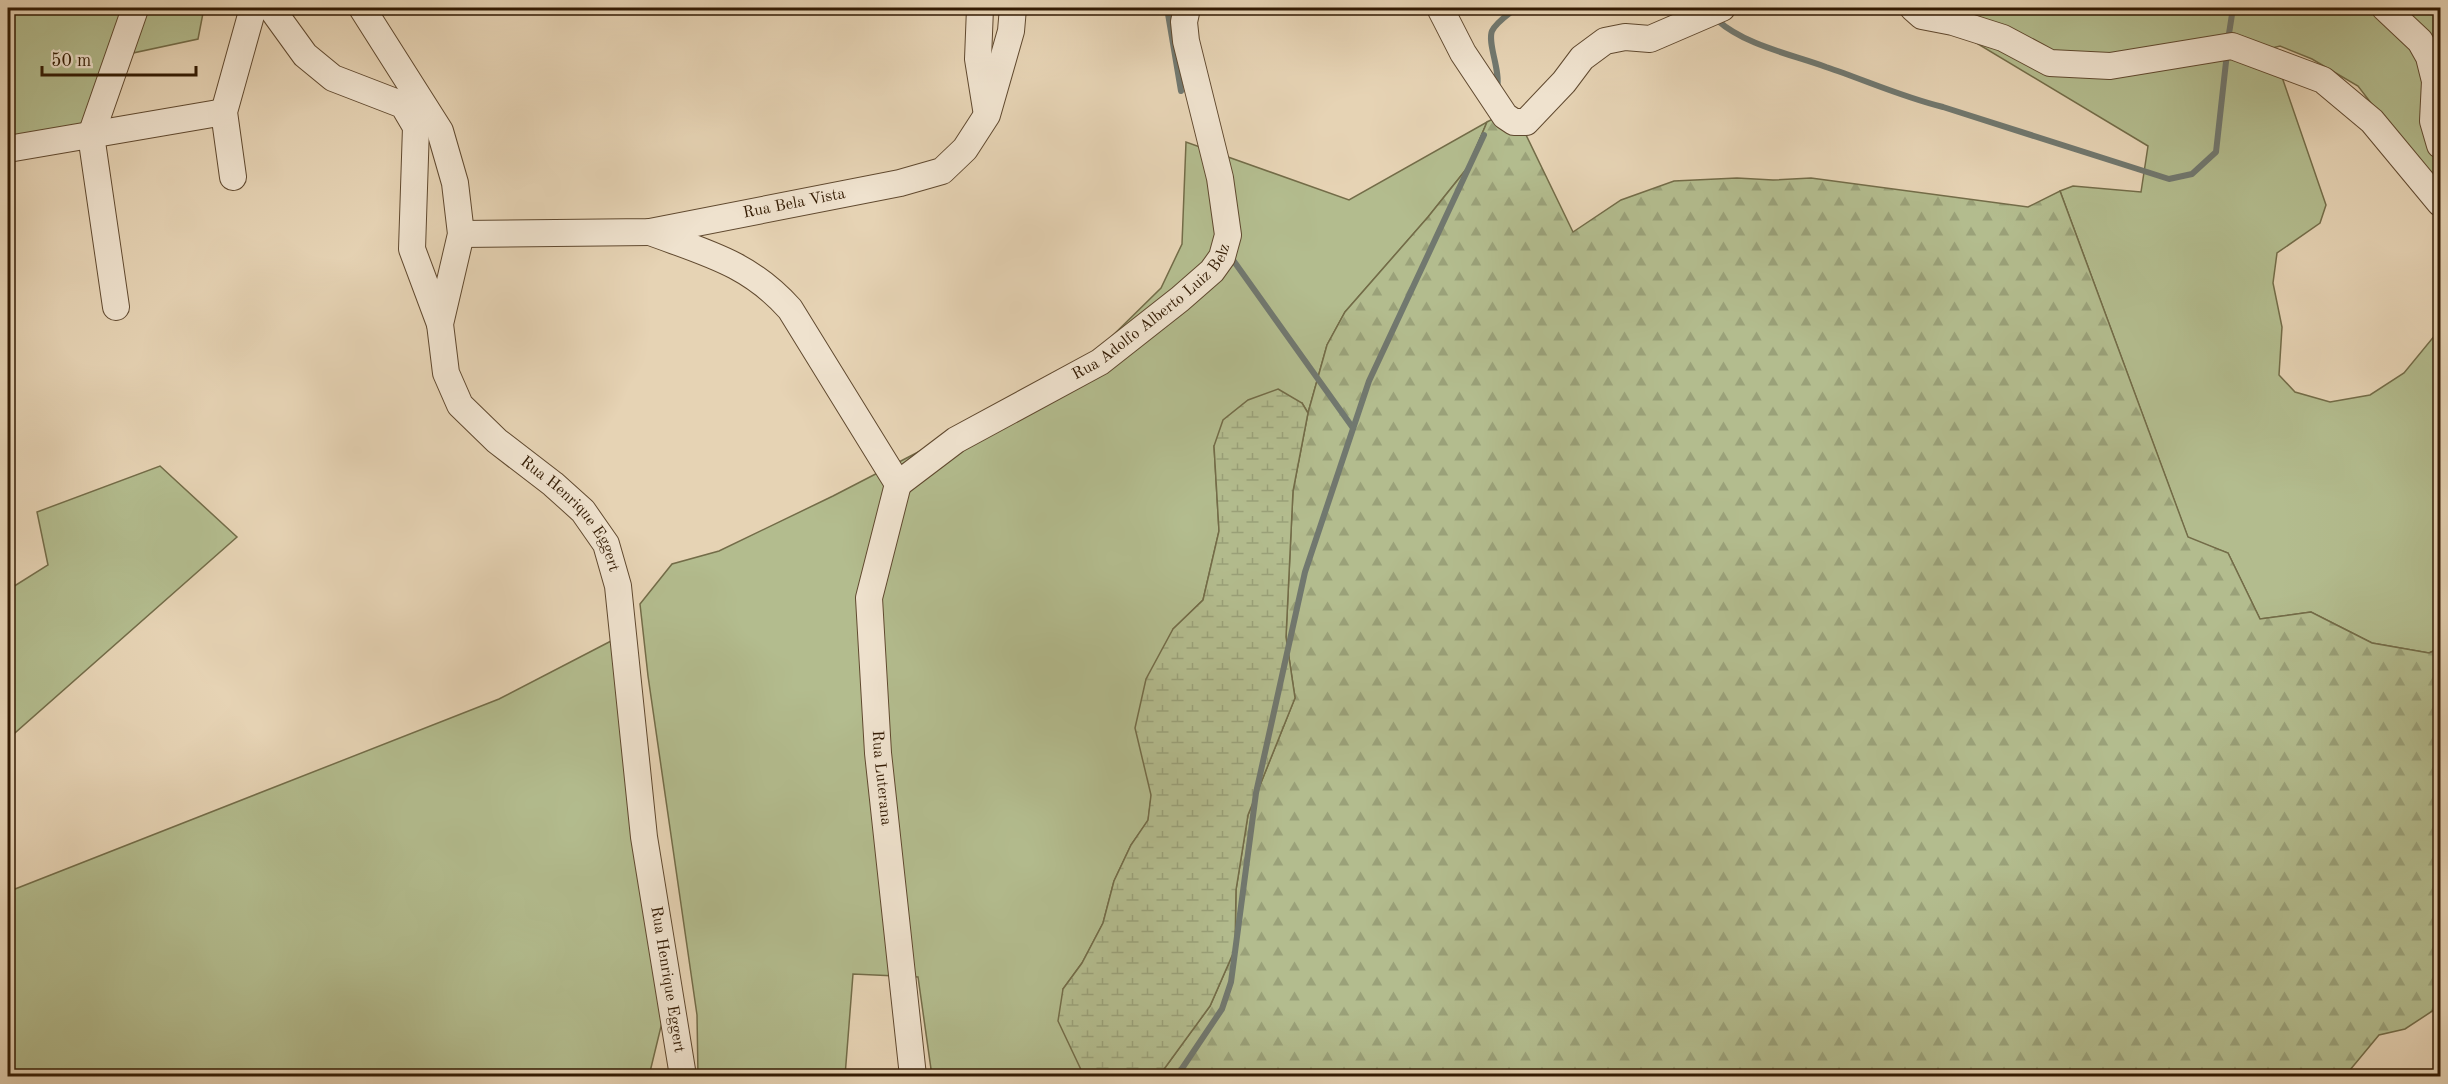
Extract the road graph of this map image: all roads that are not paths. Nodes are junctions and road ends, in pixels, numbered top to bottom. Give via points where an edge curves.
1 (253, 8) edge
2 (271, 8) edge
3 (362, 8) edge
4 (980, 8) edge
5 (1013, 8) edge
6 (1187, 8) edge
7 (1440, 8) edge
8 (1722, 8) edge
9 (1913, 8) edge
10 (2385, 8) edge
11 (135, 9) edge
12 (224, 112) junction
13 (987, 115) junction
14 (91, 135) junction
15 (2440, 145) edge
16 (8, 149) edge
17 (233, 177) dead end
18 (2440, 203) edge
19 (650, 232) junction
20 (462, 234) junction
21 (116, 307) dead end
22 (440, 324) junction
23 (898, 484) junction
24 (683, 1077) edge
25 (913, 1077) edge

1 - 12 street
2 - 22 street via 305,55 333,78 403,105 416,127 412,249
3 - 20 street, Rua Henrique Eggert via 440,130
4 - 13 street via 978,59
5 - 13 street, Rua Bela Vista via 1011,31
6 - 23 street, Rua Adolfo Alberto Luiz Belz via 1186,40 1220,178 1228,235 1222,257 1188,292 1100,362 956,440
7 - 8 street via 1462,53 1505,116 1514,122 1526,122 1582,58 1605,41 1625,37 1650,39
9 - 18 street via 1922,16 2003,38 2050,63 2110,66 2232,46 2323,80 2372,122
10 - 15 street via 2420,41 2429,57 2435,81 2433,121
11 - 14 street
12 - 14 street
12 - 17 street
13 - 19 street, Rua Bela Vista via 965,149 942,171 900,183
14 - 16 street
14 - 21 street
19 - 20 street, Rua Bela Vista
19 - 23 street via 754,274 774,290 790,309
20 - 22 street, Rua Henrique Eggert
22 - 24 street, Rua Henrique Eggert via 446,373 460,405 583,512 606,544 618,586 644,837
23 - 25 street, Rua Luterana via 868,598 878,753

